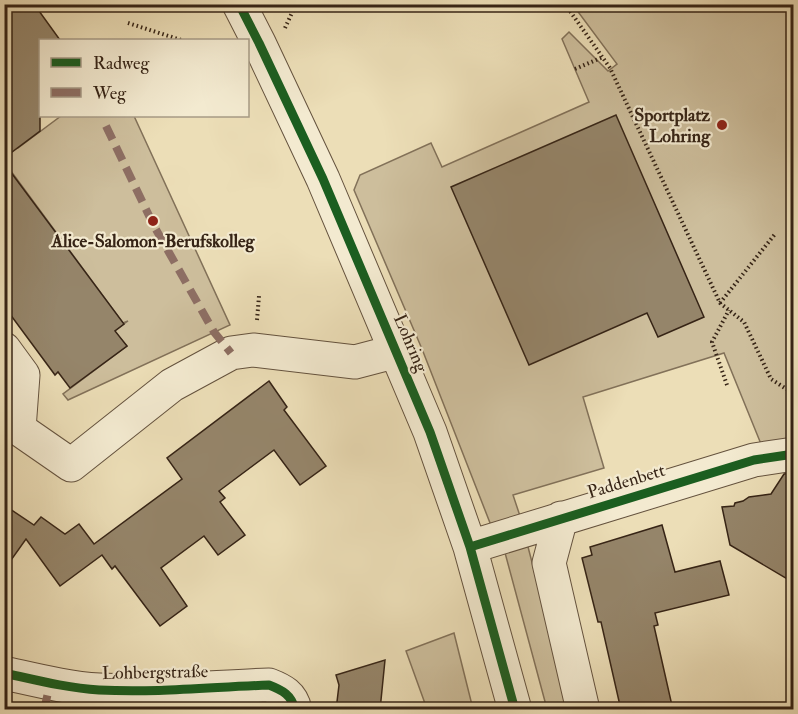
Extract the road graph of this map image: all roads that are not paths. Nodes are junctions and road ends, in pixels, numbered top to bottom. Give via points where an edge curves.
1 (239, 4) edge
2 (4, 349) edge
3 (397, 351) junction
4 (794, 454) edge
5 (561, 518) junction
6 (470, 547) junction
7 (4, 673) edge
8 (147, 700) edge
9 (295, 710) edge
10 (515, 710) edge
11 (583, 710) edge

1 - 3 street, Lohring via 323,178
2 - 3 street via 23,375 19,429 71,465 172,385 231,353 253,350 355,362
3 - 6 street, Lohring
4 - 5 street, Paddenbett via 753,460
5 - 6 street, Paddenbett
5 - 11 street via 549,563
6 - 10 street, Lohring
7 - 8 street, Lohbergstraße
8 - 9 street, Lohbergstraße via 269,685 293,700

